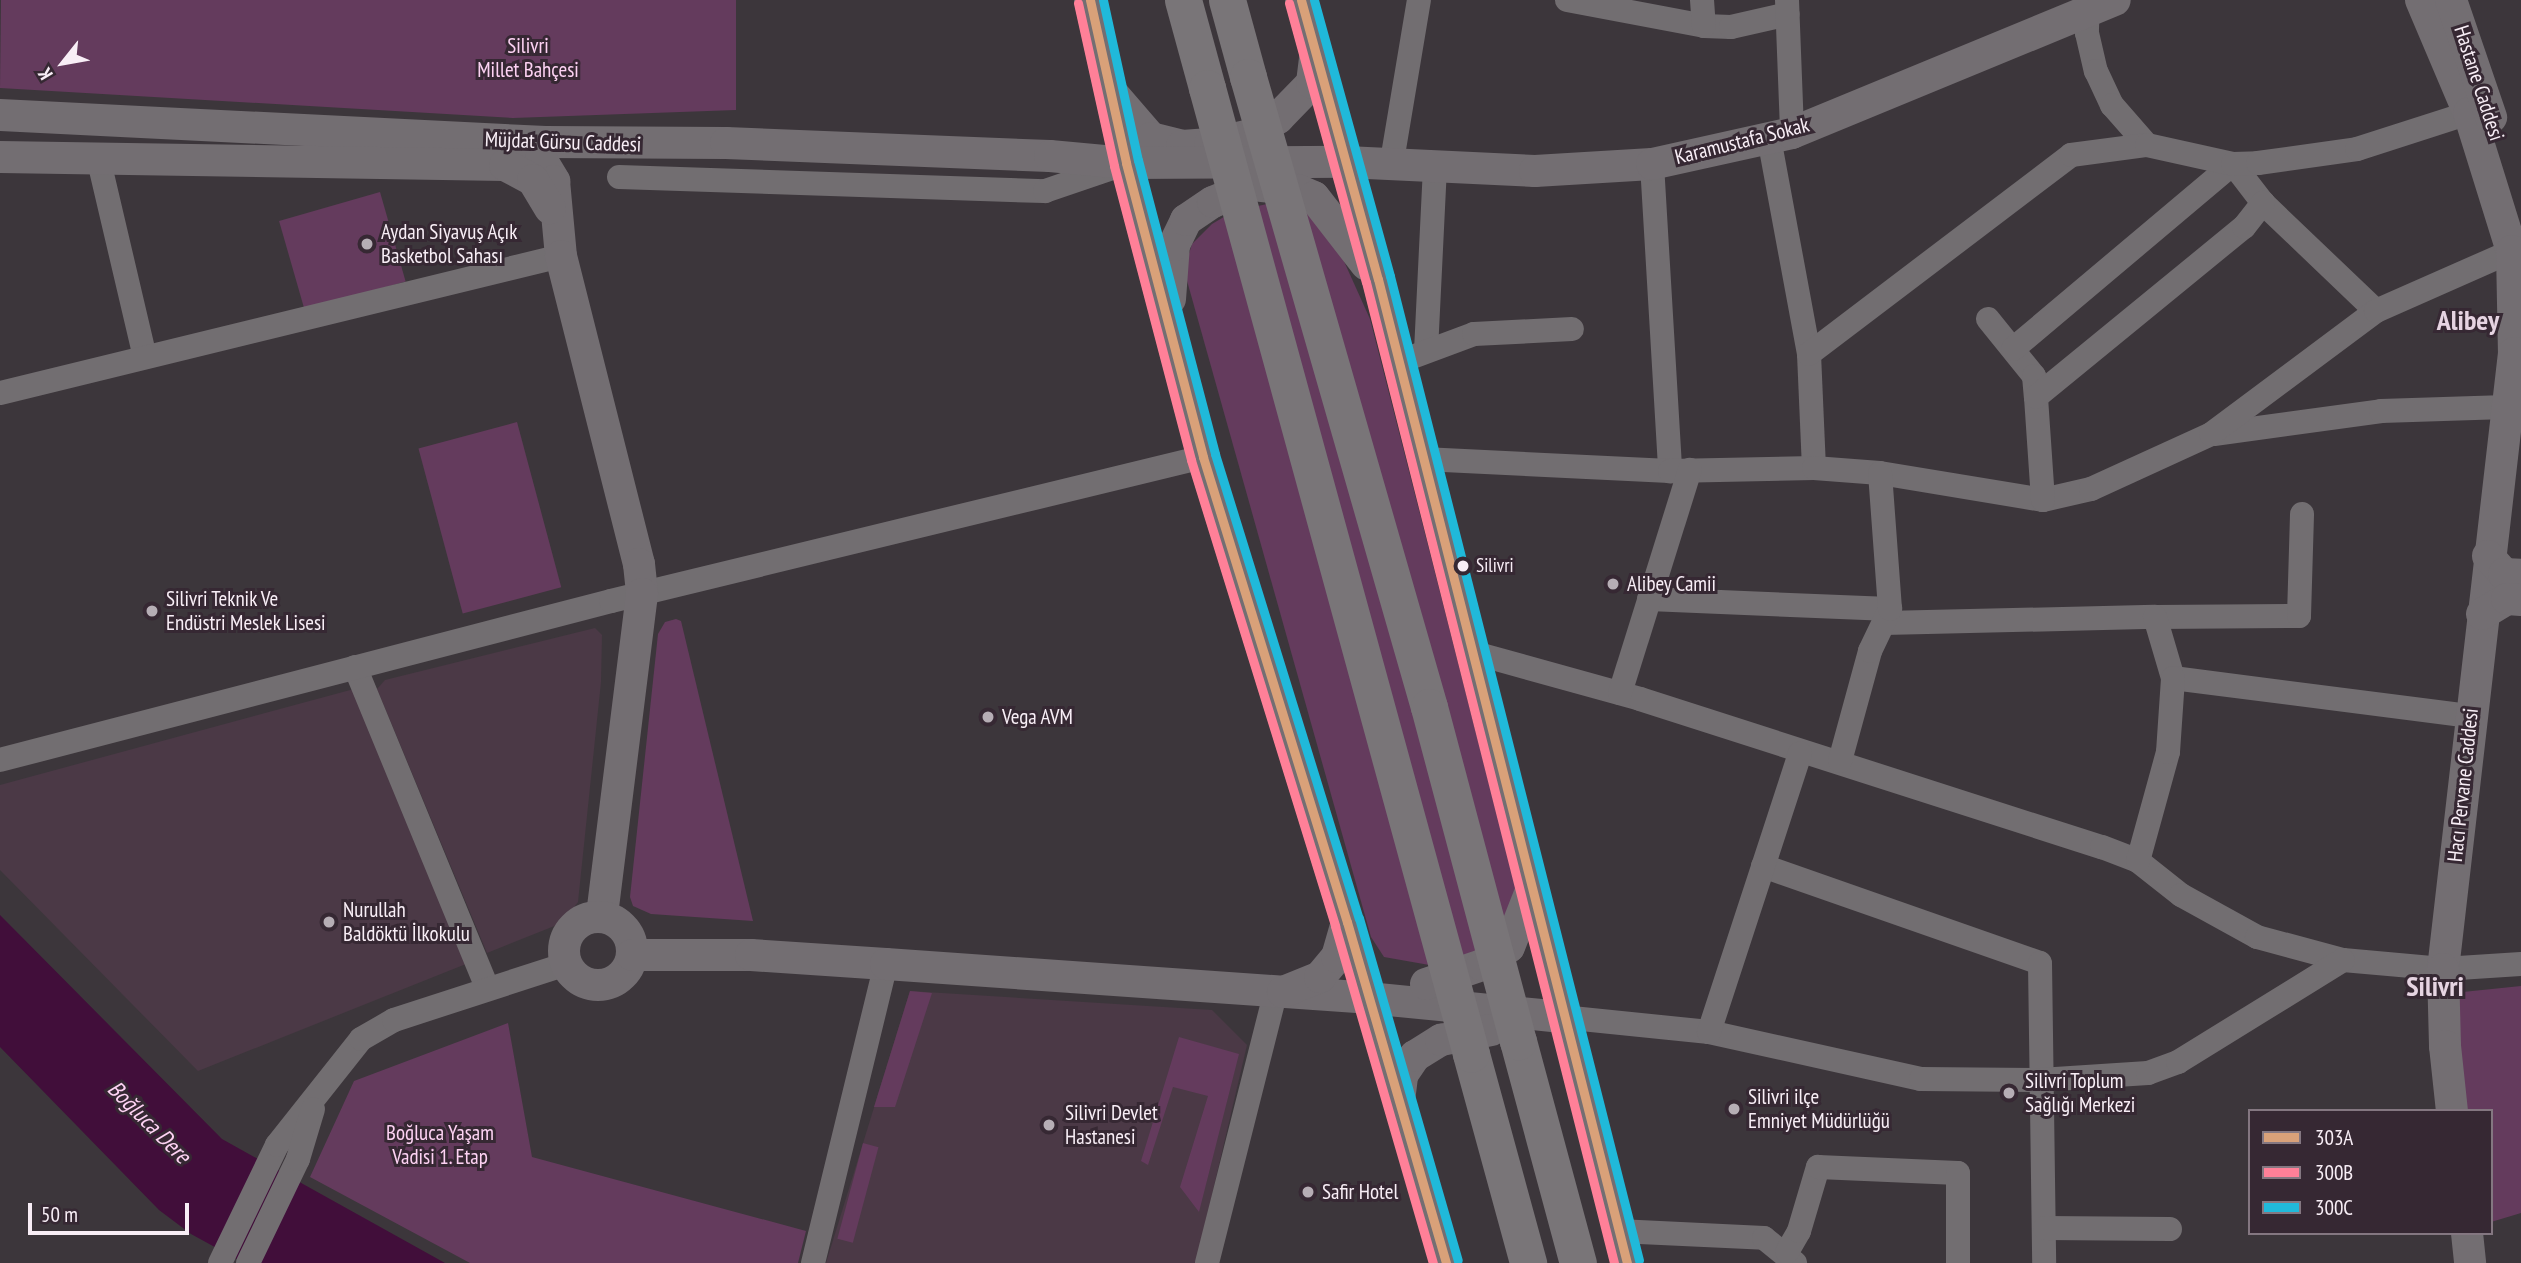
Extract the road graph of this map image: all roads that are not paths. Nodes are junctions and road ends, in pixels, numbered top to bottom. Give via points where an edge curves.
1 (1090, 0) edge
2 (1183, 0) edge
3 (1227, 0) edge
4 (1301, 0) edge
5 (1419, 0) edge
6 (1567, 0) edge
7 (1702, 0) edge
8 (2421, 0) edge
9 (2455, 2) edge
10 (2097, 4) edge
11 (1788, 7) edge
12 (1704, 26) junction
13 (1316, 51) junction
14 (1109, 89) junction
15 (2469, 113) junction
16 (0, 115) edge
17 (1780, 135) junction
18 (520, 141) junction
19 (2147, 145) junction
20 (0, 157) edge
21 (98, 157) junction
22 (1346, 162) junction
23 (1126, 163) junction
24 (1652, 164) junction
25 (2233, 164) junction
26 (1391, 167) junction
27 (1435, 169) junction
28 (619, 177) dead end
29 (2263, 202) junction
30 (2521, 208) edge
31 (560, 245) junction
32 (2512, 251) junction
33 (1378, 279) junction
34 (2376, 311) junction
35 (1988, 319) dead end
36 (1168, 326) junction
37 (1572, 329) dead end
38 (2013, 349) junction
39 (2517, 354) edge
40 (1809, 355) junction
41 (145, 357) junction
42 (1412, 358) junction
43 (0, 393) edge
44 (2036, 397) junction
45 (2506, 407) junction
46 (2211, 434) junction
47 (1203, 457) junction
48 (1423, 459) junction
49 (1814, 468) junction
50 (1680, 471) junction
51 (1880, 473) junction
52 (2043, 500) junction
53 (2302, 514) dead end
54 (2488, 556) junction
55 (2521, 575) edge
56 (642, 594) junction
57 (1649, 599) junction
58 (2521, 600) edge
59 (2482, 614) junction
60 (1887, 616) junction
61 (2155, 617) junction
62 (1471, 652) junction
63 (355, 667) junction
64 (2173, 678) junction
65 (1620, 693) junction
66 (2471, 716) junction
67 (1800, 753) junction
68 (0, 760) edge
69 (1840, 761) junction
70 (2138, 862) junction
71 (1763, 866) junction
72 (1531, 891) junction
73 (602, 917) junction
74 (1348, 922) junction
75 (632, 955) junction
76 (2343, 960) junction
77 (566, 964) junction
78 (886, 964) junction
79 (2521, 964) edge
80 (2443, 969) junction
81 (487, 988) junction
82 (1275, 994) junction
83 (1368, 998) junction
84 (1562, 1017) junction
85 (1709, 1032) junction
86 (1574, 1065) junction
87 (2040, 1080) junction
88 (317, 1096) junction
89 (1399, 1101) junction
90 (2452, 1109) edge
91 (2045, 1228) junction
92 (2170, 1229) dead end
93 (1618, 1231) junction
94 (2467, 1235) edge
95 (1791, 1258) edge
96 (220, 1263) edge
97 (248, 1263) edge
98 (813, 1263) edge
99 (1207, 1263) edge
100 (1446, 1263) edge
101 (1528, 1263) edge
102 (1578, 1263) edge
103 (1627, 1263) edge
104 (1958, 1263) edge
105 (2044, 1263) edge
106 (2470, 1263) edge

1 - 14 main road
2 - 101 highway, bridge
3 - 102 highway, bridge via 1429,707
4 - 13 main road
5 - 26 street
6 - 12 street
7 - 12 street
8 - 15 main road, Hacı Pervane Caddesi
9 - 30 main road, Hastane Caddesi
10 - 17 main road, Karamustafa Sokak
10 - 19 street via 2087,33 2096,71 2112,106
11 - 12 street via 1731,27
11 - 17 street
13 - 14 main road via 1312,83 1278,118 1250,135 1210,144 1182,146 1151,138
13 - 22 main road
14 - 23 main road
15 - 25 street via 2357,149
15 - 32 main road, Hacı Pervane Caddesi
16 - 18 main road, Müjdat Gürsu Caddesi
17 - 24 main road, Karamustafa Sokak
17 - 40 street
18 - 23 main road, Müjdat Gürsu Caddesi via 726,143
18 - 31 main road via 541,159 554,181
19 - 25 street
19 - 40 street via 2071,155
20 - 21 main road, Müjdat Gürsu Caddesi
21 - 31 main road, Müjdat Gürsu Caddesi via 505,165 533,180
21 - 41 street
22 - 23 main road, Müjdat Gürsu Caddesi
22 - 26 main road, Karamustafa Sokak
22 - 33 main road
23 - 28 street via 1045,191
23 - 36 main road
24 - 27 main road, Karamustafa Sokak via 1535,171
24 - 50 street
25 - 29 street
25 - 38 street
26 - 27 main road, Karamustafa Sokak
27 - 42 street
29 - 34 street
29 - 44 street via 2244,227
31 - 41 street
31 - 56 main road via 639,564
32 - 34 street
32 - 39 main road, Hacı Pervane Caddesi
33 - 36 main road via 1314,197 1298,190 1253,185 1186,220 1174,245
33 - 42 main road
34 - 46 street
35 - 38 street
36 - 47 main road
37 - 42 street via 1474,334
38 - 44 street via 2034,376
39 - 45 main road, Hacı Pervane Caddesi
40 - 49 street
41 - 43 street
42 - 48 main road
44 - 52 street
45 - 46 street via 2381,411
45 - 54 main road, Hacı Pervane Caddesi
46 - 52 street via 2091,489
47 - 56 street
47 - 74 main road
48 - 50 street
48 - 62 main road
49 - 50 street
49 - 51 street
50 - 57 street
51 - 52 street
51 - 60 street
53 - 61 street via 2300,616
54 - 55 main road via 2504,574
54 - 59 main road, Hacı Pervane Caddesi
56 - 63 street
56 - 73 main road
57 - 60 street
57 - 65 street
58 - 59 main road via 2507,600
59 - 66 main road, Hacı Pervane Caddesi
60 - 61 street
60 - 69 street via 1871,652
61 - 64 street
62 - 65 street
62 - 72 main road
63 - 68 street
63 - 81 street
64 - 66 street
64 - 70 street via 2168,752
65 - 67 street
66 - 80 main road, Hacı Pervane Caddesi
67 - 69 street
67 - 71 street
69 - 70 street
70 - 76 street via 2181,895 2258,937
71 - 85 street
71 - 87 street via 2040,963
72 - 74 main road via 1509,947 1442,982 1408,986 1380,975
72 - 84 main road
73 - 75 main road via 625,930
73 - 77 main road via 579,922 570,930 563,953
74 - 82 main road via 1337,957 1320,977
74 - 83 main road
75 - 77 main road via 624,973 598,986 578,980
75 - 78 main road
76 - 80 street
76 - 87 street via 2178,1062 2148,1073
77 - 81 street
78 - 82 main road
78 - 98 street
79 - 80 street
80 - 90 main road, Hacı Pervane Caddesi
81 - 88 street via 394,1020 361,1039 331,1071
82 - 83 main road
82 - 99 street
83 - 84 main road
83 - 89 main road
84 - 85 street
84 - 86 main road
85 - 87 street via 1921,1079
86 - 89 main road via 1526,1028 1479,1031 1441,1040 1415,1056 1402,1075
86 - 93 main road
87 - 91 street
88 - 96 street via 277,1145
88 - 97 street via 298,1159
89 - 100 main road
91 - 92 street
91 - 105 street
93 - 95 street via 1764,1238
93 - 103 main road
94 - 106 main road
95 - 104 street via 1818,1167 1958,1173

